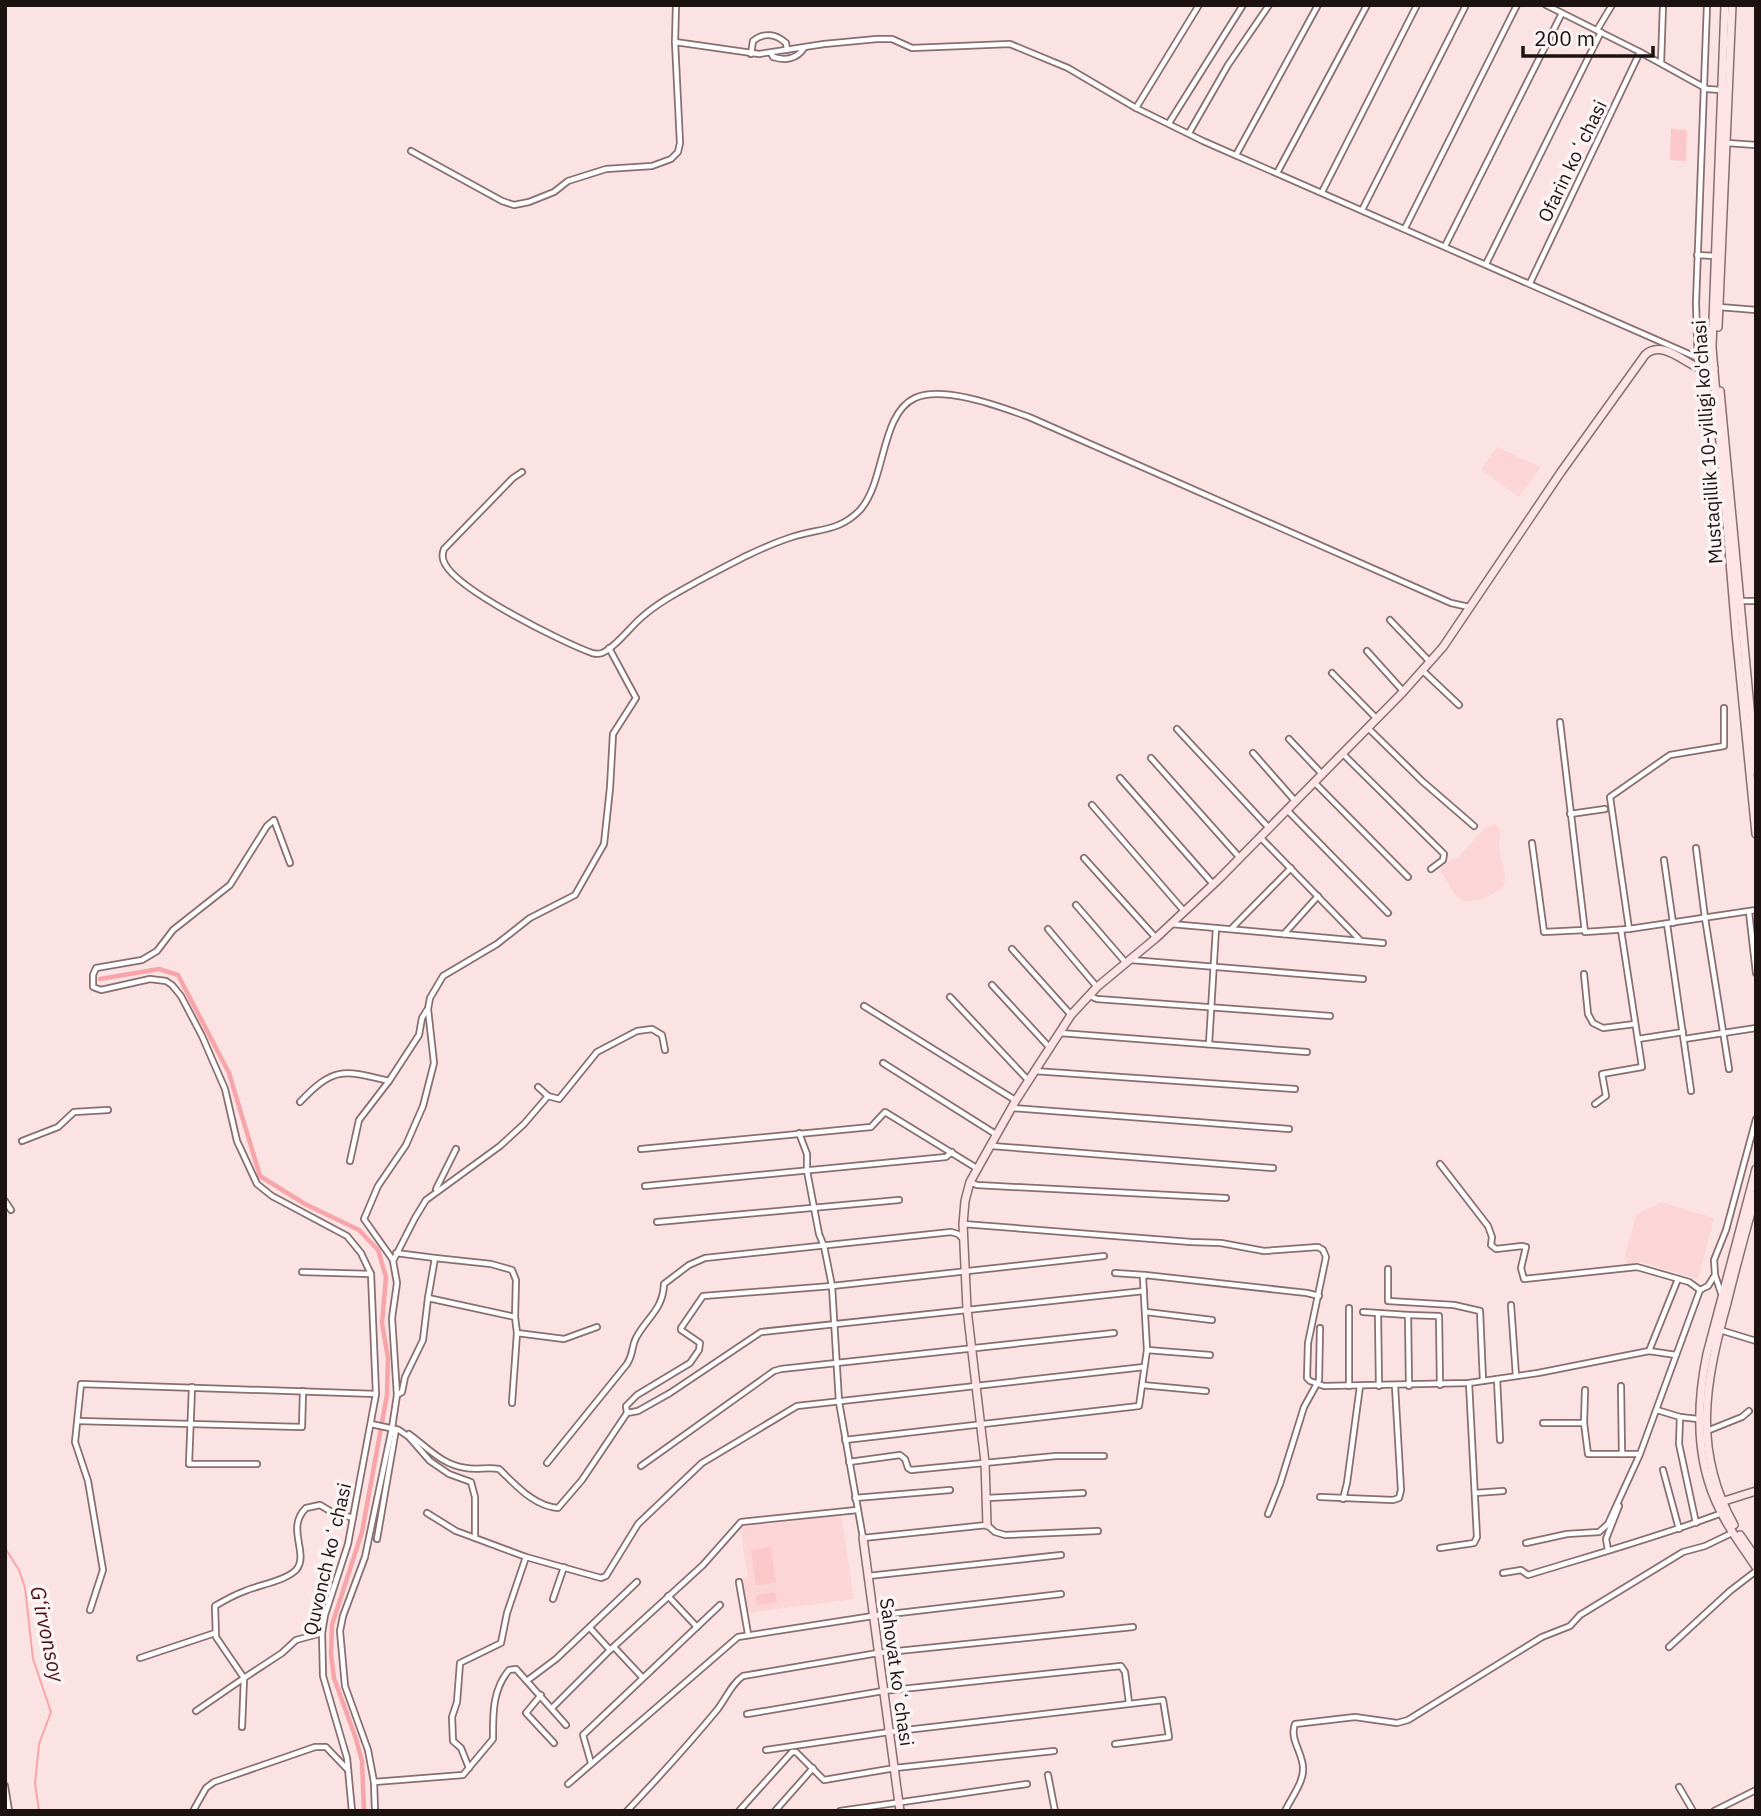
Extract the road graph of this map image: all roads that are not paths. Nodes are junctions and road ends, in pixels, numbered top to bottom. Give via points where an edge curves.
1 (676, 5) edge
2 (1199, 5) edge
3 (1243, 5) edge
4 (1269, 5) edge
5 (1318, 5) edge
6 (1367, 5) edge
7 (1418, 5) edge
8 (1466, 5) edge
9 (1517, 5) edge
10 (1546, 5) edge
11 (1562, 5) edge
12 (1612, 5) edge
13 (1663, 5) edge
14 (1707, 5) edge
15 (1725, 5) edge
16 (1731, 5) edge
17 (1560, 13) junction
18 (1599, 31) junction
19 (675, 42) junction
20 (804, 47) junction
21 (787, 50) junction
22 (771, 52) junction
23 (1640, 52) junction
24 (751, 54) junction
25 (1661, 63) junction
26 (1705, 88) junction
27 (1719, 90) junction
28 (1136, 108) junction
29 (1169, 123) junction
30 (1189, 133) junction
31 (1726, 143) junction
32 (1756, 145) edge
33 (411, 151) dead end
34 (1236, 155) junction
35 (1277, 173) junction
36 (1322, 192) junction
37 (1362, 210) junction
38 (1405, 228) junction
39 (1445, 246) junction
40 (1697, 255) junction
41 (1714, 256) junction
42 (1486, 264) junction
43 (1530, 283) junction
44 (1719, 307) junction
45 (1756, 310) edge
46 (1698, 358) junction
47 (1698, 368) junction
48 (1714, 368) junction
49 (522, 472) dead end
50 (1736, 601) junction
51 (1756, 601) edge
52 (1469, 607) junction
53 (1390, 620) dead end
54 (609, 648) junction
55 (1367, 650) dead end
56 (1430, 662) junction
57 (1422, 670) junction
58 (1332, 673) dead end
59 (1404, 692) junction
60 (1459, 705) dead end
61 (1724, 708) dead end
62 (1377, 719) junction
63 (1560, 722) dead end
64 (1368, 728) junction
65 (1177, 729) dead end
66 (1289, 739) dead end
67 (1252, 753) dead end
68 (1343, 754) junction
69 (1151, 758) dead end
70 (1756, 771) edge
71 (1323, 775) junction
72 (1120, 778) dead end
73 (1315, 783) junction
74 (1296, 802) junction
75 (1092, 805) dead end
76 (1605, 809) dead end
77 (1287, 810) junction
78 (1570, 814) junction
79 (1474, 826) dead end
80 (1269, 829) junction
81 (1756, 834) edge
82 (1260, 837) junction
83 (1532, 843) dead end
84 (1696, 848) dead end
85 (1084, 858) dead end
86 (1240, 858) junction
87 (1664, 860) dead end
88 (290, 863) dead end
89 (1291, 868) junction
90 (1432, 869) dead end
91 (1408, 877) dead end
92 (1213, 884) junction
93 (1318, 896) junction
94 (1076, 905) dead end
95 (1756, 910) edge
96 (1184, 911) junction
97 (1749, 912) junction
98 (1388, 913) dead end
99 (1704, 918) junction
100 (1670, 923) junction
101 (1171, 924) junction
102 (1216, 928) junction
103 (1048, 929) dead end
104 (1231, 929) junction
105 (1629, 929) junction
106 (1584, 930) junction
107 (1621, 930) junction
108 (1284, 934) junction
109 (1156, 938) junction
110 (1360, 941) junction
111 (1383, 943) dead end
112 (1012, 949) dead end
113 (1128, 961) junction
114 (1214, 967) junction
115 (1756, 973) edge
116 (1584, 974) dead end
117 (1363, 979) dead end
118 (992, 985) dead end
119 (1097, 987) junction
120 (1089, 995) junction
121 (950, 997) dead end
122 (864, 1006) dead end
123 (1211, 1007) junction
124 (428, 1009) junction
125 (1071, 1014) junction
126 (1330, 1016) dead end
127 (1635, 1024) junction
128 (1756, 1028) edge
129 (1683, 1032) junction
130 (1059, 1033) junction
131 (1724, 1033) junction
132 (1638, 1039) junction
133 (1684, 1039) junction
134 (1209, 1044) junction
135 (1050, 1048) junction
136 (665, 1051) dead end
137 (1307, 1052) dead end
138 (883, 1063) dead end
139 (1729, 1069) dead end
140 (1034, 1072) junction
141 (1028, 1080) junction
142 (389, 1081) junction
143 (538, 1087) dead end
144 (1295, 1089) dead end
145 (1691, 1090) dead end
146 (548, 1096) junction
147 (300, 1102) dead end
148 (1014, 1104) junction
149 (1595, 1104) dead end
150 (108, 1110) dead end
151 (1756, 1119) edge
152 (1289, 1129) dead end
153 (799, 1133) junction
154 (997, 1135) junction
155 (22, 1141) dead end
156 (992, 1146) junction
157 (456, 1149) dead end
158 (640, 1149) dead end
159 (952, 1153) junction
160 (350, 1161) dead end
161 (1440, 1164) dead end
162 (1273, 1168) dead end
163 (978, 1169) junction
164 (1756, 1169) edge
165 (807, 1171) junction
166 (970, 1182) junction
167 (645, 1185) dead end
168 (434, 1193) junction
169 (1756, 1195) edge
170 (1226, 1198) dead end
171 (899, 1200) dead end
172 (5, 1201) edge
173 (814, 1208) junction
174 (11, 1210) dead end
175 (657, 1222) dead end
176 (963, 1224) junction
177 (962, 1238) junction
178 (824, 1247) junction
179 (396, 1253) junction
180 (1104, 1256) dead end
181 (435, 1258) junction
182 (393, 1261) junction
183 (1388, 1269) dead end
184 (964, 1271) junction
185 (302, 1272) dead end
186 (1115, 1273) dead end
187 (371, 1274) junction
188 (1145, 1275) junction
189 (1715, 1275) junction
190 (1678, 1279) junction
191 (832, 1286) junction
192 (1700, 1290) junction
193 (1144, 1291) junction
194 (1319, 1296) junction
195 (1722, 1297) junction
196 (428, 1298) junction
197 (1511, 1305) dead end
198 (1349, 1308) dead end
199 (967, 1309) junction
200 (1146, 1312) junction
201 (1363, 1312) dead end
202 (1378, 1314) junction
203 (1408, 1315) junction
204 (515, 1317) junction
205 (1212, 1320) dead end
206 (834, 1324) junction
207 (597, 1327) dead end
208 (1320, 1328) dead end
209 (1719, 1330) junction
210 (517, 1333) junction
211 (1114, 1333) dead end
212 (1756, 1341) edge
213 (971, 1348) junction
214 (1147, 1349) junction
215 (1649, 1351) junction
216 (1210, 1355) dead end
217 (1676, 1355) junction
218 (836, 1363) junction
219 (1144, 1367) junction
220 (1516, 1376) junction
221 (1497, 1380) junction
222 (1483, 1381) junction
223 (1469, 1382) junction
224 (1142, 1385) junction
225 (1318, 1385) junction
226 (1440, 1385) junction
227 (976, 1386) junction
228 (1349, 1386) junction
229 (1360, 1386) junction
230 (1379, 1386) junction
231 (1395, 1386) junction
232 (1409, 1386) junction
233 (1620, 1386) dead end
234 (192, 1387) junction
235 (1585, 1390) dead end
236 (303, 1391) junction
237 (1206, 1391) dead end
238 (376, 1394) junction
239 (397, 1395) junction
240 (839, 1402) junction
241 (512, 1403) dead end
242 (1657, 1410) junction
243 (1749, 1412) dead end
244 (627, 1413) junction
245 (1680, 1418) junction
246 (1698, 1419) junction
247 (78, 1421) junction
248 (1543, 1423) dead end
249 (1584, 1423) junction
250 (190, 1424) junction
251 (371, 1424) junction
252 (981, 1424) junction
253 (396, 1429) junction
254 (1703, 1433) junction
255 (845, 1440) junction
256 (1500, 1440) dead end
257 (1622, 1454) junction
258 (1640, 1454) junction
259 (1104, 1456) dead end
260 (849, 1462) junction
261 (985, 1462) junction
262 (547, 1463) dead end
263 (1634, 1463) junction
264 (257, 1464) dead end
265 (641, 1466) dead end
266 (1663, 1470) dead end
267 (950, 1490) dead end
268 (1756, 1490) edge
269 (1503, 1491) dead end
270 (1083, 1493) dead end
271 (1475, 1493) junction
272 (1320, 1497) dead end
273 (855, 1498) junction
274 (987, 1499) junction
275 (1343, 1499) junction
276 (1719, 1503) junction
277 (857, 1510) junction
278 (1724, 1512) junction
279 (426, 1513) dead end
280 (1268, 1514) dead end
281 (353, 1518) junction
282 (1696, 1523) junction
283 (987, 1525) junction
284 (1679, 1529) junction
285 (1098, 1531) dead end
286 (1733, 1532) junction
287 (475, 1538) junction
288 (863, 1538) junction
289 (377, 1539) dead end
290 (1526, 1543) dead end
291 (1440, 1548) dead end
292 (1608, 1550) junction
293 (1060, 1555) dead end
294 (526, 1557) junction
295 (1756, 1558) edge
296 (564, 1567) junction
297 (1756, 1569) edge
298 (1503, 1573) dead end
299 (867, 1576) junction
300 (637, 1581) dead end
301 (739, 1582) dead end
302 (1061, 1594) dead end
303 (668, 1596) junction
304 (553, 1599) dead end
305 (720, 1605) dead end
306 (90, 1610) dead end
307 (873, 1616) junction
308 (697, 1627) junction
309 (1133, 1627) dead end
310 (590, 1628) junction
311 (215, 1633) junction
312 (322, 1633) junction
313 (748, 1634) junction
314 (1669, 1647) dead end
315 (612, 1649) junction
316 (878, 1653) junction
317 (140, 1658) dead end
318 (642, 1677) junction
319 (244, 1678) junction
320 (528, 1680) junction
321 (883, 1691) junction
322 (541, 1695) junction
323 (1129, 1703) junction
324 (552, 1708) junction
325 (196, 1711) dead end
326 (747, 1714) dead end
327 (566, 1725) dead end
328 (242, 1727) dead end
329 (889, 1732) junction
330 (554, 1743) dead end
331 (1115, 1744) dead end
332 (766, 1750) dead end
333 (1054, 1751) dead end
334 (591, 1763) junction
335 (469, 1768) junction
336 (813, 1768) junction
337 (895, 1768) junction
338 (348, 1770) junction
339 (1048, 1775) dead end
340 (374, 1782) junction
341 (568, 1784) dead end
342 (1027, 1784) dead end
343 (5, 1787) edge
344 (1679, 1787) dead end
345 (1756, 1790) edge
346 (899, 1806) edge
347 (9, 1811) edge
348 (193, 1811) edge
349 (352, 1811) edge
350 (375, 1811) edge
351 (627, 1811) edge
352 (739, 1811) edge
353 (775, 1811) edge
354 (840, 1811) edge
355 (1055, 1811) edge
356 (1285, 1811) edge
357 (1693, 1811) edge
358 (1714, 1811) edge

1 - 19 street
2 - 28 street
3 - 29 street
4 - 30 street
5 - 34 street
6 - 35 street
7 - 36 street
8 - 37 street
9 - 38 street
10 - 17 street
11 - 17 street
12 - 18 street
13 - 25 street
14 - 26 street
15 - 27 main road, Mustaqillik 10-yilligi ko'chasi
16 - 31 main road, Mustaqillik 10-yilligi ko'chasi
17 - 18 street
17 - 39 street
18 - 23 street
18 - 42 street
19 - 24 street
19 - 33 street via 680,142 671,159 652,166 606,169 514,205
20 - 21 street
20 - 22 street via 788,59
20 - 28 street via 886,39 912,48 1010,44 1068,68
21 - 22 street
21 - 24 street via 786,43 769,35 753,41
22 - 24 street
23 - 25 street
23 - 43 street, Ofarin koʻchasi
25 - 26 street
26 - 27 street
26 - 40 street
27 - 41 main road, Mustaqillik 10-yilligi ko'chasi
28 - 29 street
29 - 30 street
30 - 34 street
31 - 32 street
31 - 44 main road, Mustaqillik 10-yilligi ko'chasi
34 - 35 street
35 - 36 street
36 - 37 street
37 - 38 street
38 - 39 street
39 - 42 street
40 - 41 street
40 - 46 street
41 - 48 main road, Mustaqillik 10-yilligi ko'chasi
42 - 43 street
43 - 46 street
44 - 45 street
44 - 50 main road, Mustaqillik 10-yilligi ko'chasi via 1717,348
46 - 47 street
47 - 48 main road
47 - 52 main road via 1660,349 1645,355
48 - 50 main road, Mustaqillik 10-yilligi ko'chasi
49 - 54 street via 444,549 445,565 470,588 539,628 592,653
50 - 51 street
50 - 70 main road, Mustaqillik 10-yilligi ko'chasi
50 - 81 main road, Mustaqillik 10-yilligi ko'chasi
52 - 54 street via 1029,417 929,393 899,410 873,489 850,520 832,529 790,537 736,560 643,616
52 - 56 main road
53 - 56 street
54 - 124 street via 636,698 613,734 604,844 575,895 530,918 443,976
55 - 59 street
56 - 57 main road
57 - 59 main road
57 - 60 street
58 - 62 street
59 - 62 main road
61 - 105 street via 1724,746 1670,755 1610,797
62 - 64 main road
63 - 78 street
64 - 68 main road
64 - 79 street
65 - 80 street
66 - 71 street
67 - 74 street
68 - 71 main road
68 - 90 street via 1444,854
69 - 86 street
71 - 73 main road
72 - 92 street
73 - 74 main road
73 - 91 street
74 - 77 main road
75 - 96 street
76 - 78 street
77 - 80 main road
77 - 98 street
78 - 106 street
80 - 82 main road
82 - 86 main road
82 - 89 street
83 - 106 street via 1544,933
84 - 99 street
85 - 109 street
86 - 92 main road
87 - 100 street
88 - 187 street, Quvonch koʻchasi via 274,820 230,885 173,930 157,951 142,960 96,968 93,987 101,990 150,979 166,981 176,989 225,1089 237,1141 257,1184 347,1236
89 - 93 street
89 - 104 street
92 - 96 main road
93 - 108 street
93 - 110 street
94 - 113 street
95 - 97 street
96 - 101 main road
97 - 99 street
97 - 115 street
99 - 100 street
99 - 131 street
100 - 105 street
100 - 129 street
101 - 102 street
101 - 109 main road
102 - 104 street
102 - 114 street
103 - 119 street
104 - 108 street
105 - 107 street
106 - 107 street via 1588,934
107 - 127 street
108 - 110 street
109 - 113 main road
110 - 111 street
112 - 125 street
113 - 114 street
113 - 119 main road
114 - 117 street
114 - 123 street
116 - 127 street via 1593,1023 1603,1028
118 - 135 street
119 - 120 main road
120 - 123 street
120 - 125 main road
121 - 141 street
122 - 148 street
123 - 126 street
123 - 134 street
124 - 142 street via 419,1035
124 - 182 street via 434,1063 423,1106 364,1219
125 - 130 main road
127 - 132 street
128 - 131 street
129 - 132 street
129 - 133 street
130 - 134 street
130 - 135 main road
131 - 133 street
131 - 139 street
132 - 149 street via 1642,1067 1602,1074 1606,1096
133 - 145 street
134 - 137 street
135 - 140 main road
136 - 146 street via 658,1031 636,1031 594,1054 559,1099
138 - 154 street
140 - 141 main road
140 - 144 street
141 - 148 main road
142 - 147 street via 340,1073 317,1083
142 - 160 street via 359,1120
143 - 146 street
146 - 168 street via 499,1146
148 - 152 street
148 - 154 main road
150 - 155 street via 74,1112 58,1127
151 - 189 street via 1714,1260
153 - 158 street
153 - 159 street via 871,1127 885,1112
153 - 165 street via 807,1154
154 - 156 main road
156 - 162 street
156 - 163 main road
157 - 168 street
159 - 163 street
159 - 165 street
161 - 190 street via 1488,1226 1491,1245 1496,1249 1526,1247 1521,1268 1524,1279 1637,1267
163 - 166 main road
164 - 195 main road
165 - 167 street
165 - 173 street
166 - 170 street
166 - 176 main road
168 - 179 street via 422,1205
169 - 209 main road
171 - 173 street
172 - 174 street
173 - 175 street
173 - 178 street
176 - 177 main road
176 - 194 street via 1221,1243 1264,1251 1318,1247 1326,1257
177 - 178 street via 951,1232
177 - 184 main road
178 - 191 street
178 - 262 street via 705,1258 664,1284 663,1299 636,1338 627,1364
179 - 181 street
179 - 182 street
180 - 184 street
181 - 196 street
181 - 204 street via 512,1270
182 - 239 street
183 - 222 street via 1388,1301 1480,1311
184 - 191 street
184 - 199 main road
185 - 187 street
186 - 188 street
187 - 238 street, Quvonch koʻchasi
188 - 193 street
188 - 194 street
189 - 192 street
189 - 195 street
190 - 192 street
190 - 215 street
191 - 206 street
191 - 244 street via 703,1296 681,1328 700,1343 696,1356 636,1395 626,1406
192 - 217 street
193 - 199 street
193 - 200 street
194 - 225 street via 1308,1343 1307,1378
195 - 246 main road via 1701,1381
196 - 204 street
196 - 239 street via 421,1348
197 - 220 street
198 - 228 street
199 - 206 street
199 - 213 main road
200 - 205 street
200 - 214 street
201 - 202 street
202 - 203 street
202 - 230 street
203 - 226 street via 1439,1316
203 - 232 street
204 - 210 street
206 - 218 street
206 - 244 street via 761,1332 670,1393
207 - 210 street via 564,1339
208 - 225 street
209 - 212 street
209 - 254 main road
210 - 241 street
211 - 213 street
213 - 218 street
213 - 227 main road
214 - 216 street
214 - 219 street
215 - 217 street
215 - 220 street
217 - 242 street
218 - 240 street
218 - 265 street via 774,1371
219 - 224 street
219 - 227 street
220 - 221 street
221 - 222 street
221 - 256 street
222 - 223 street
223 - 226 street
223 - 271 street
224 - 237 street
224 - 252 street via 1139,1406
225 - 228 street
225 - 280 street via 1304,1407
226 - 232 street
227 - 240 street
227 - 252 main road
228 - 229 street
229 - 230 street
229 - 275 street
230 - 231 street
231 - 232 street
231 - 275 street via 1399,1498
233 - 257 street
234 - 236 street
234 - 247 street via 80,1384
234 - 250 street
235 - 249 street
236 - 238 street
236 - 250 street via 302,1427
238 - 251 street, Quvonch koʻchasi
239 - 253 street
240 - 255 street
240 - 296 street via 797,1406 702,1463 638,1524 606,1576
242 - 245 street
242 - 258 street
243 - 254 street
244 - 253 street via 558,1508 528,1496 499,1469 455,1466
245 - 246 street
245 - 282 street via 1679,1444
246 - 254 main road
247 - 250 street
247 - 306 street via 75,1442 88,1481 103,1570
248 - 249 street
249 - 257 street via 1588,1454
250 - 264 street via 189,1464
251 - 253 street
251 - 281 street, Quvonch koʻchasi
252 - 255 street
252 - 261 main road
253 - 287 street via 430,1461 471,1482
253 - 289 street
253 - 340 street via 365,1558 340,1631 345,1686 368,1750
254 - 276 main road via 1705,1467
255 - 260 street
257 - 258 street
258 - 263 street
259 - 261 street
260 - 261 street via 900,1455 911,1470
260 - 273 street
261 - 274 main road
263 - 290 street via 1602,1531
263 - 292 street via 1606,1539
266 - 284 street
267 - 273 street
268 - 276 main road
269 - 271 street
270 - 274 street
271 - 291 street via 1476,1541
272 - 275 street
273 - 277 street
274 - 283 main road
276 - 278 main road
277 - 288 street
277 - 303 street via 741,1522
278 - 282 street
278 - 286 main road
278 - 295 main road
279 - 287 street
281 - 311 street via 320,1505 306,1508 297,1523 297,1568 215,1606
281 - 312 street, Quvonch koʻchasi
282 - 284 street
283 - 285 street via 1005,1535
283 - 288 street
284 - 292 street
286 - 297 main road
286 - 356 street via 1683,1552 1580,1615 1570,1626 1542,1637 1408,1720 1398,1723 1355,1717 1295,1724 1293,1734 1304,1767
287 - 294 street
288 - 299 main road, Sahovat koʻchasi
292 - 298 street via 1528,1575 1521,1570
293 - 299 street
294 - 296 street
294 - 335 street via 502,1643 460,1663 453,1741
296 - 304 street
297 - 314 street
299 - 307 main road, Sahovat koʻchasi
300 - 310 street
301 - 313 street
302 - 307 street
303 - 308 street
303 - 315 street
305 - 308 street
307 - 313 street
307 - 316 main road, Sahovat koʻchasi
308 - 318 street
309 - 316 street
310 - 315 street
310 - 320 street
311 - 317 street
311 - 319 street
312 - 319 street via 296,1640
312 - 338 street, Quvonch koʻchasi via 323,1675
313 - 334 street via 730,1644
315 - 318 street
315 - 324 street
316 - 321 main road, Sahovat koʻchasi
316 - 351 street via 743,1675 677,1758
318 - 334 street via 583,1735
319 - 325 street
319 - 328 street
320 - 322 street
320 - 335 street via 516,1669 502,1679 492,1739
321 - 323 street via 1121,1666
321 - 326 street
321 - 329 main road, Sahovat koʻchasi
322 - 324 street
322 - 330 street via 526,1713
323 - 329 street
323 - 331 street via 1163,1700 1169,1737
324 - 327 street
329 - 332 street
329 - 337 main road, Sahovat koʻchasi
333 - 337 street
334 - 341 street
335 - 340 street via 463,1775
336 - 337 street via 824,1780
336 - 352 street via 792,1752
336 - 353 street
337 - 346 main road, Sahovat koʻchasi
338 - 348 street via 326,1747 316,1747 214,1782
338 - 349 street, Quvonch koʻchasi
339 - 355 street
340 - 350 street
342 - 346 street
343 - 347 street
344 - 357 street
345 - 358 street
346 - 354 street

